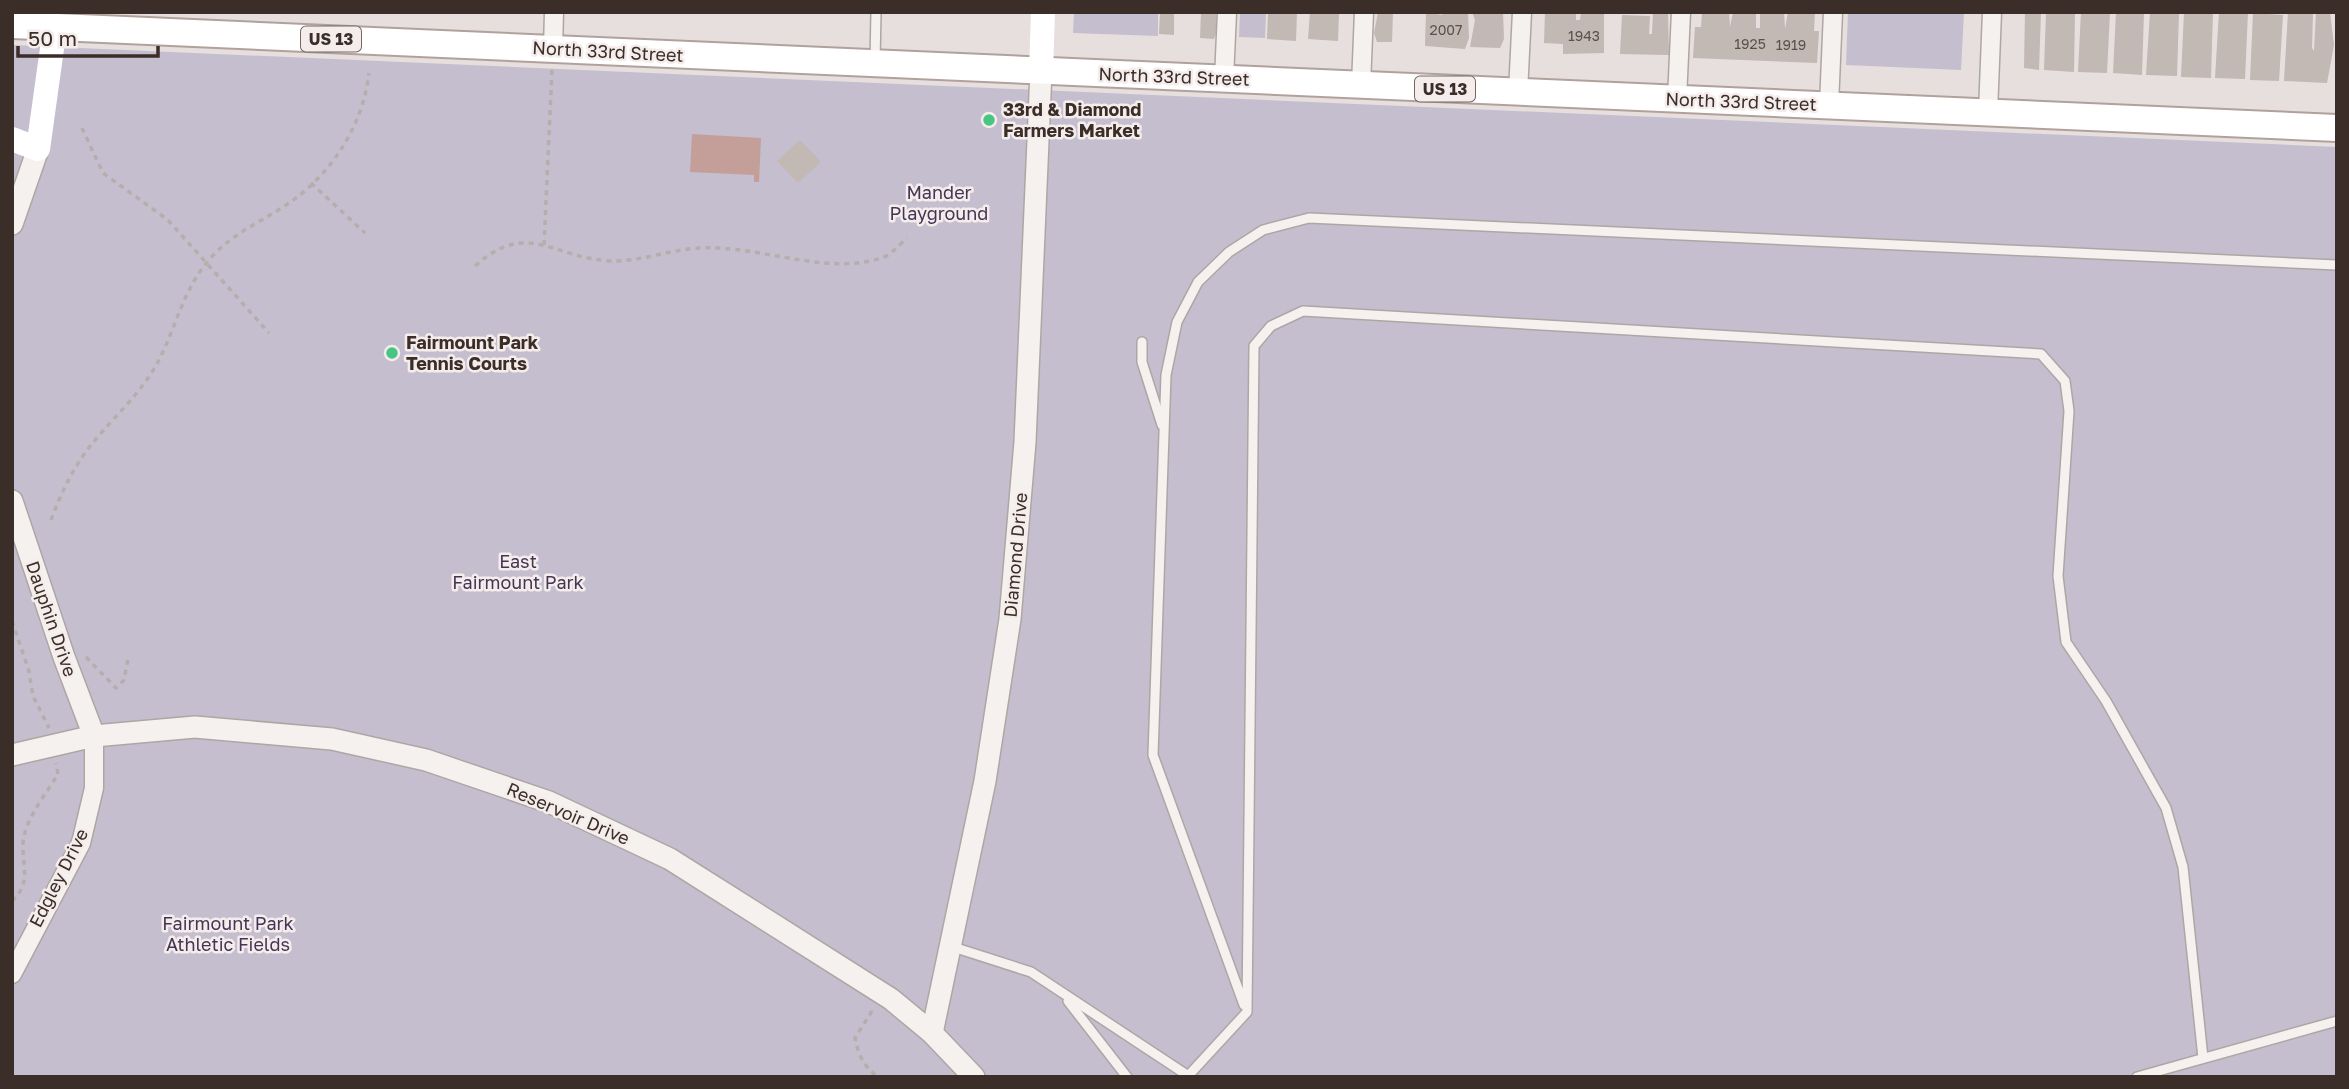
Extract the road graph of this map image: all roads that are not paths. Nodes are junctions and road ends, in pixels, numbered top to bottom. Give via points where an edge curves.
1 (554, 12) edge
2 (876, 12) edge
3 (1044, 12) edge
4 (1227, 12) edge
5 (1364, 12) edge
6 (1522, 12) edge
7 (1681, 12) edge
8 (1833, 12) edge
9 (1992, 12) edge
10 (56, 20) edge
11 (12, 24) edge
12 (553, 49) junction
13 (874, 63) junction
14 (1041, 71) junction
15 (1224, 79) junction
16 (1361, 85) junction
17 (1518, 92) junction
18 (1677, 99) junction
19 (1829, 105) junction
20 (1988, 112) junction
21 (2337, 113) edge
22 (2336, 128) edge
23 (12, 139) edge
24 (38, 149) junction
25 (12, 224) edge
26 (2337, 265) edge
27 (1142, 342) dead end
28 (1164, 432) junction
29 (12, 501) edge
30 (94, 736) junction
31 (12, 755) edge
32 (950, 946) junction
33 (12, 974) edge
34 (1063, 994) junction
35 (1247, 1012) junction
36 (2337, 1021) edge
37 (932, 1032) junction
38 (2203, 1058) junction
39 (1189, 1076) edge
40 (974, 1077) edge
41 (1127, 1077) edge
42 (2137, 1077) edge

1 - 12 street
2 - 13 lane
3 - 14 main road
4 - 15 street
5 - 16 street
6 - 17 street
7 - 18 street
8 - 19 street
9 - 20 street
10 - 11 main road, North 33rd Street / US 13
10 - 12 main road, North 33rd Street / US 13
10 - 24 main road
12 - 13 main road, North 33rd Street / US 13
13 - 14 main road, North 33rd Street / US 13
14 - 15 main road, North 33rd Street / US 13
14 - 32 street, Diamond Drive via 1016,563 995,727
15 - 16 main road, North 33rd Street / US 13
16 - 17 main road, North 33rd Street / US 13
17 - 18 main road, North 33rd Street / US 13
18 - 19 main road, North 33rd Street / US 13
19 - 20 main road, North 33rd Street / US 13
20 - 22 main road, North 33rd Street / US 13
21 - 22 street
23 - 24 main road
24 - 25 street
26 - 28 lane via 1309,218 1263,230 1198,282 1177,322 1166,375
27 - 28 lane via 1142,362
28 - 35 lane via 1153,755
29 - 30 street, Dauphin Drive
30 - 31 street, Reservoir Drive
30 - 33 street, Edgley Drive via 94,788 84,835
30 - 37 street, Reservoir Drive via 195,727 331,739 426,760 549,802 670,859 891,999
32 - 34 lane via 1031,972
32 - 37 street, Diamond Drive
34 - 39 lane
34 - 41 lane
35 - 38 lane via 1254,346 1271,326 1303,311 2041,354 2065,381 2069,411 2058,576 2066,642 2106,701 2166,808 2183,867
35 - 39 lane
36 - 38 lane
37 - 40 street, Reservoir Drive
38 - 42 lane

